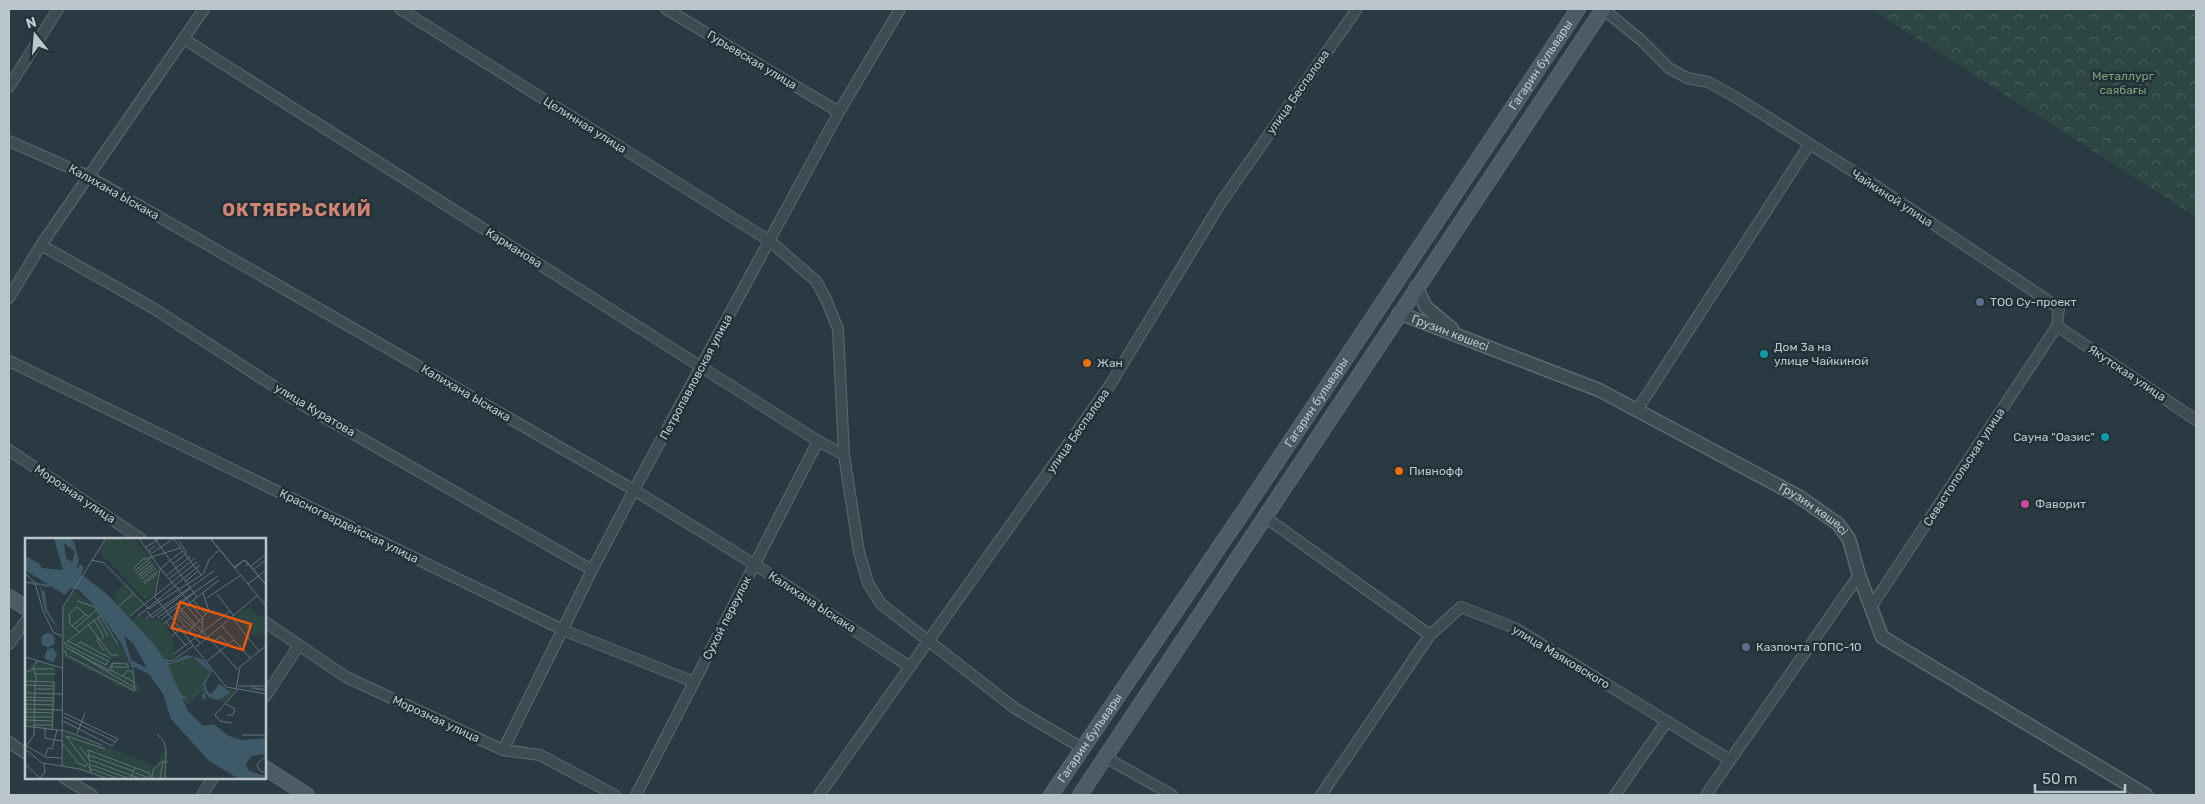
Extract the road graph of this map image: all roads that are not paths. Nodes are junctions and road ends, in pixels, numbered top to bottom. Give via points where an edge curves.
1 (58, 9) edge
2 (204, 9) edge
3 (400, 9) edge
4 (666, 9) edge
5 (900, 9) edge
6 (1357, 9) edge
7 (1578, 9) edge
8 (1603, 9) edge
9 (184, 39) junction
10 (9, 87) edge
11 (839, 112) junction
12 (9, 141) edge
13 (1809, 145) junction
14 (88, 176) junction
15 (770, 241) junction
16 (41, 245) junction
17 (1416, 287) junction
18 (9, 298) edge
19 (1382, 304) junction
20 (1400, 312) junction
21 (2057, 326) junction
22 (1459, 335) junction
23 (9, 361) edge
24 (701, 366) junction
25 (1637, 410) junction
26 (2196, 420) edge
27 (818, 441) junction
28 (9, 450) edge
29 (844, 455) junction
30 (634, 490) junction
31 (1265, 517) junction
32 (140, 538) edge
33 (754, 564) junction
34 (592, 570) junction
35 (1858, 575) junction
36 (9, 596) edge
37 (25, 607) edge
38 (1871, 607) junction
39 (25, 622) edge
40 (266, 623) edge
41 (563, 630) junction
42 (1430, 635) junction
43 (929, 640) junction
44 (9, 644) edge
45 (299, 645) junction
46 (910, 667) junction
47 (694, 682) junction
48 (266, 695) edge
49 (1667, 722) junction
50 (9, 742) edge
51 (1082, 748) junction
52 (503, 750) junction
53 (25, 753) edge
54 (1105, 757) junction
55 (1730, 760) junction
56 (266, 769) edge
57 (66, 779) edge
58 (213, 779) edge
59 (92, 795) edge
60 (202, 795) edge
61 (307, 795) edge
62 (615, 795) edge
63 (636, 795) edge
64 (819, 795) edge
65 (1051, 795) edge
66 (1080, 795) edge
67 (1172, 795) edge
68 (1320, 795) edge
69 (1615, 795) edge
70 (1706, 795) edge
71 (2146, 795) edge

1 - 10 street
2 - 9 street
3 - 15 street, Целинная улица
4 - 11 street, Гурьевская улица
5 - 11 street, Петропавловская улица
6 - 43 street, улица Беспалова via 1222,201 1110,385
7 - 19 main road, Гагарин бульвары
8 - 13 street, Чайкиной улица via 1669,68 1687,78 1708,82
8 - 17 main road, Гагарин бульвары
9 - 14 street
9 - 24 street, Карманова
11 - 15 street, Петропавловская улица
12 - 14 street, Калихана Ыскака
13 - 21 street, Чайкиной улица via 2059,308
13 - 25 street
14 - 16 street
14 - 30 street, Калихана Ыскака
15 - 24 street, Петропавловская улица
15 - 29 street, Целинная улица via 816,281 838,329
16 - 18 street
16 - 34 street, улица Куратова via 153,308 306,407
17 - 20 main road, Гагарин бульвары
17 - 22 street via 1426,307
19 - 20 main road
19 - 51 main road, Гагарин бульвары
20 - 22 street, Грузин көшесі
20 - 31 main road, Гагарин бульвары
21 - 26 street, Якутская улица
21 - 38 street, Севастопольская улица
22 - 25 street, Грузин көшесі via 1599,390
23 - 41 street, Красногвардейская улица
24 - 27 street, Карманова
24 - 30 street, Петропавловская улица
25 - 35 street, Грузин көшесі via 1798,496 1838,524 1848,540
27 - 29 street, Карманова
27 - 33 street, Сухой переулок
28 - 32 street, Морозная улица
29 - 43 street, Целинная улица via 859,552 868,584 881,604
30 - 33 street, Калихана Ыскака
30 - 34 street, Петропавловская улица
31 - 42 street
31 - 54 main road, Гагарин бульвары
33 - 46 street, Калихана Ыскака
33 - 47 street, Сухой переулок
34 - 41 street, Петропавловская улица
35 - 38 street, Грузин көшесі
35 - 55 street
36 - 37 main road
38 - 71 street, Грузин көшесі via 1882,637
39 - 44 street
40 - 45 street, Морозная улица
41 - 47 street, Красногвардейская улица
41 - 52 street, Петропавловская улица
42 - 49 street, улица Маяковского via 1461,607 1515,628
42 - 68 street, улица Маяковского
43 - 46 street, улица Беспалова
43 - 51 street, Целинная улица via 1016,709
45 - 48 street
45 - 52 street, Морозная улица via 346,677
46 - 64 street, улица Беспалова
47 - 63 street, Сухой переулок
49 - 55 street, улица Маяковского
49 - 69 street
50 - 53 street
51 - 54 main road
51 - 65 main road, Гагарин бульвары
52 - 62 street, Морозная улица via 540,755
54 - 66 main road, Гагарин бульвары
54 - 67 street
55 - 70 street
56 - 61 main road
57 - 59 street
58 - 60 street

